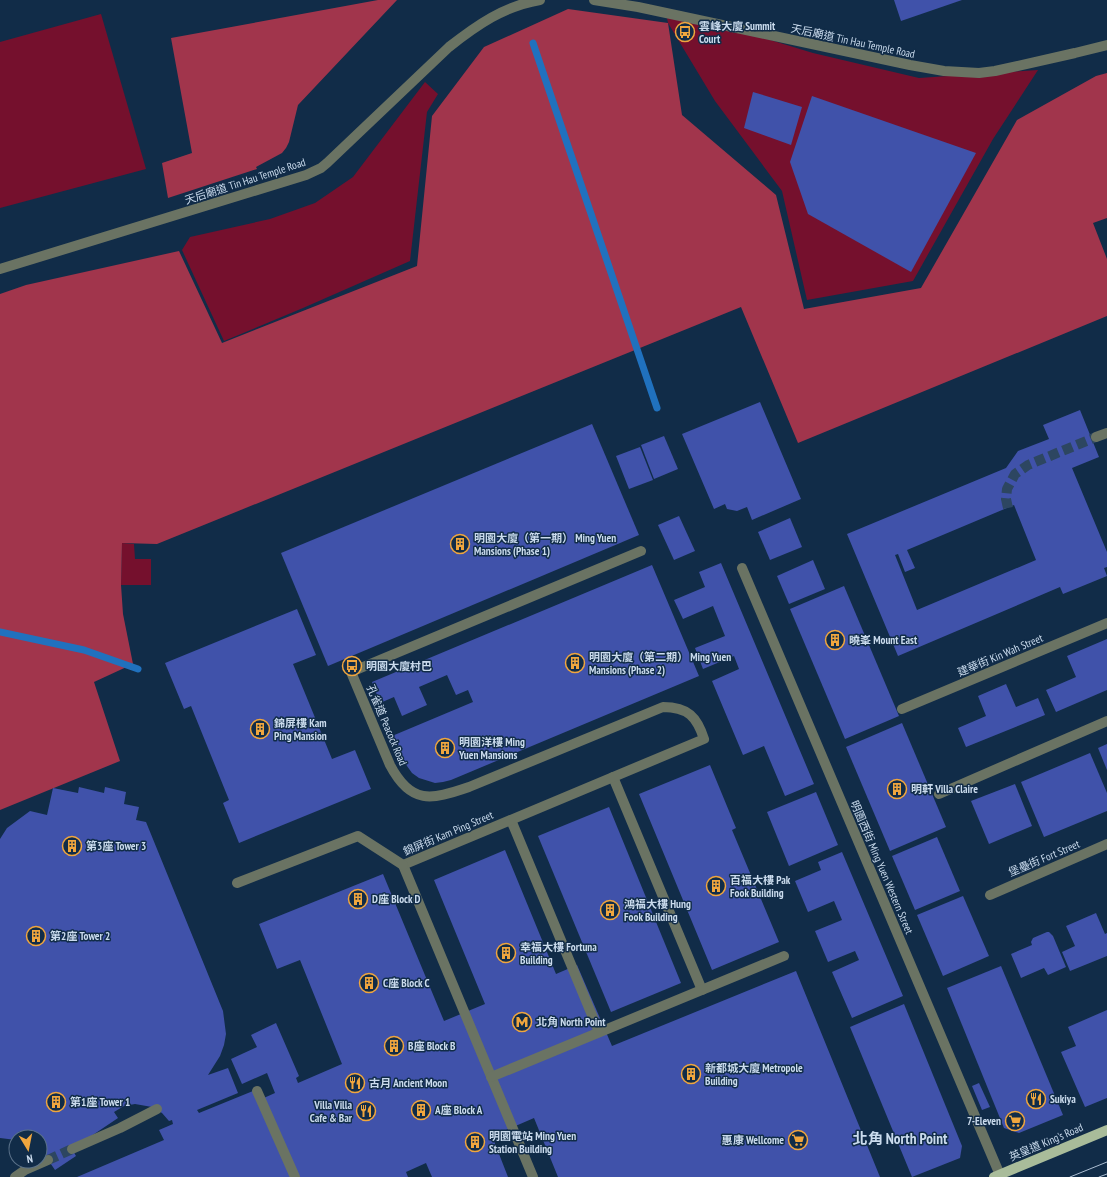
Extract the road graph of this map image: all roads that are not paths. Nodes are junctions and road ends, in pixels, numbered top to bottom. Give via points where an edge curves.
1 (540, 0) edge
2 (594, 0) edge
3 (1107, 45) edge
4 (0, 269) edge
5 (1107, 433) edge
6 (1096, 437) tunnel mouth
7 (641, 551) dead end
8 (742, 568) dead end
9 (1107, 623) edge
10 (902, 708) dead end
11 (1107, 721) edge
12 (704, 739) joint
13 (613, 777) junction
14 (939, 794) dead end
15 (511, 820) junction
16 (1107, 844) edge
17 (403, 864) junction
18 (237, 883) dead end
19 (990, 895) dead end
20 (784, 956) dead end
21 (702, 990) junction
22 (599, 1032) junction
23 (491, 1077) junction
24 (257, 1091) dead end
25 (157, 1110) dead end
26 (1107, 1130) edge
27 (72, 1149) tunnel mouth
28 (28, 1169) edge
29 (997, 1176) edge
30 (15, 1177) edge
31 (296, 1177) edge
32 (533, 1177) edge

1 - 4 street, 天后廟道 Tin Hau Temple Road via 511,7 467,33 327,163 314,172
2 - 3 street, 天后廟道 Tin Hau Temple Road via 944,71 994,72
5 - 6 street
7 - 12 street, 孔雀道 Peacock Road via 351,672 397,777 412,792 424,796 450,794 469,787 663,707 674,707 694,717
8 - 29 street, 明園西街 Ming Yuen Western Street
9 - 10 street, 建華街 Kin Wah Street
11 - 14 street
12 - 13 street, 錦屏街 Kam Ping Street
13 - 15 street, 錦屏街 Kam Ping Street
13 - 21 street
15 - 17 street, 錦屏街 Kam Ping Street
15 - 22 street
16 - 19 street, 堡壘街 Fort Street
17 - 18 street via 358,836
17 - 23 street, 錦屏街 Kam Ping Street
20 - 21 street
21 - 22 street
22 - 23 street
23 - 32 street, 錦屏街 Kam Ping Street
24 - 31 street
25 - 27 street
26 - 29 main road, 英皇道 King's Road
28 - 30 street

